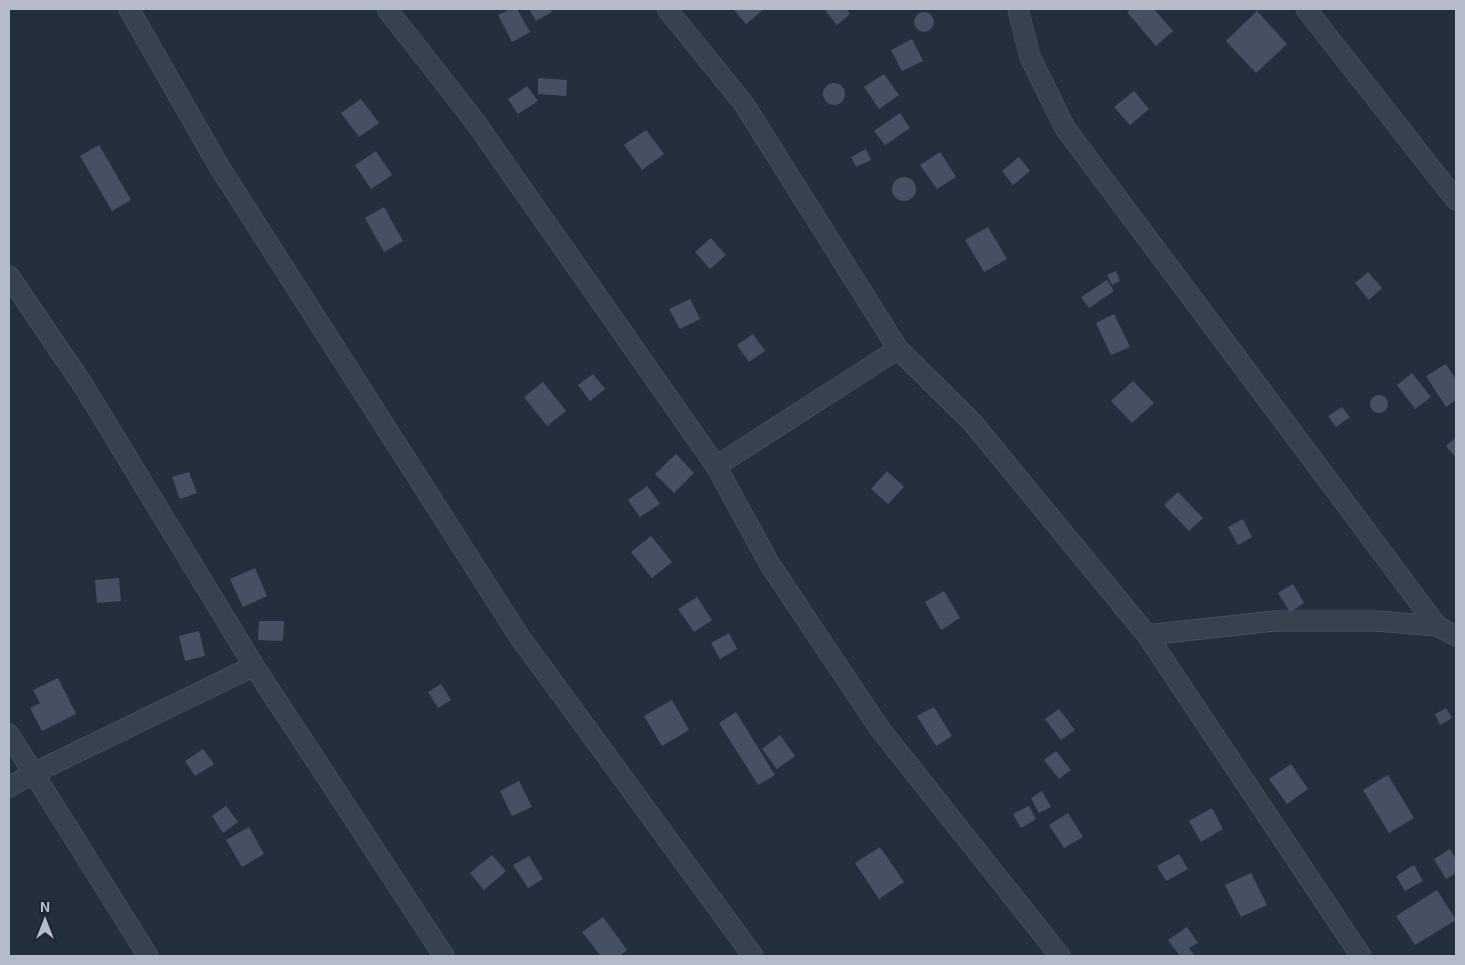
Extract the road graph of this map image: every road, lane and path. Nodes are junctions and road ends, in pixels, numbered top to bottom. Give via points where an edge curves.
1 (129, 9) edge
2 (387, 9) edge
3 (667, 9) edge
4 (1018, 9) edge
5 (1306, 9) edge
6 (1456, 200) edge
7 (9, 276) edge
8 (898, 349) junction
9 (716, 466) junction
10 (1437, 626) junction
11 (1147, 635) junction
12 (1456, 636) edge
13 (254, 666) junction
14 (9, 734) edge
15 (34, 773) junction
16 (9, 787) edge
17 (148, 956) edge
18 (444, 956) edge
19 (753, 956) edge
20 (1060, 956) edge
21 (1361, 956) edge

1 - 19 street via 220,168 519,636
2 - 9 street via 476,123
3 - 8 street via 744,104
4 - 10 street via 1030,57 1065,128
5 - 6 street
7 - 13 street via 83,385
8 - 9 street
8 - 11 street via 972,422
9 - 20 street via 769,563 880,729
10 - 11 street via 1377,621 1274,621
10 - 12 street
11 - 21 street
13 - 15 street
13 - 18 street
14 - 15 street
15 - 16 street
15 - 17 street

